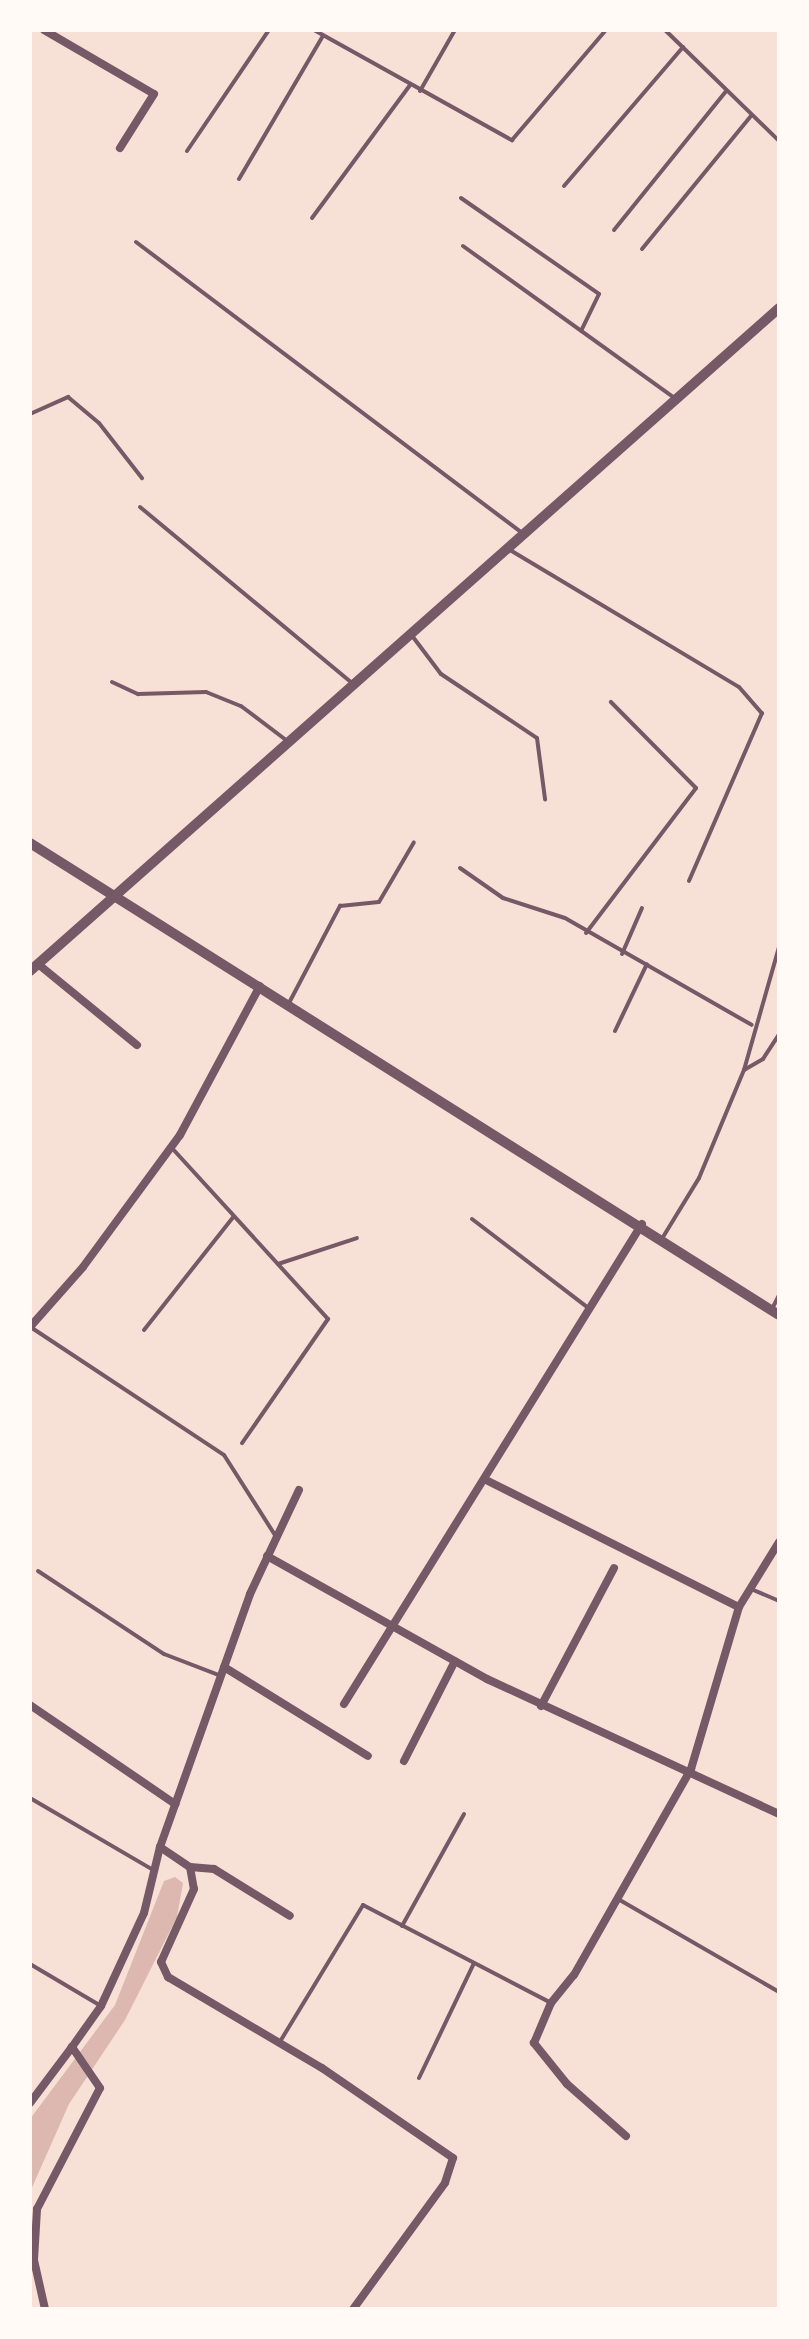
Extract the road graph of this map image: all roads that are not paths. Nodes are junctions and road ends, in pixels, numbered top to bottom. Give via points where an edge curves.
1 (44, 30) edge
2 (269, 30) edge
3 (314, 30) edge
4 (456, 30) edge
5 (606, 30) edge
6 (665, 30) edge
7 (324, 35) junction
8 (682, 47) junction
9 (410, 86) junction
10 (726, 91) junction
11 (420, 92) junction
12 (750, 117) junction
13 (779, 141) edge
14 (120, 148) dead end
15 (188, 152) dead end
16 (239, 179) dead end
17 (564, 186) dead end
18 (461, 198) dead end
19 (312, 218) dead end
20 (614, 230) dead end
21 (136, 242) dead end
22 (462, 246) dead end
23 (642, 249) dead end
24 (779, 308) edge
25 (581, 332) junction
26 (676, 399) junction
27 (30, 414) edge
28 (142, 478) dead end
29 (140, 507) dead end
30 (526, 536) junction
31 (509, 550) junction
32 (410, 633) junction
33 (112, 682) dead end
34 (351, 682) junction
35 (611, 702) dead end
36 (286, 740) junction
37 (545, 799) dead end
38 (414, 842) dead end
39 (30, 843) edge
40 (460, 868) dead end
41 (689, 882) dead end
42 (112, 895) junction
43 (642, 908) dead end
44 (586, 933) junction
45 (779, 948) edge
46 (622, 954) junction
47 (647, 964) junction
48 (34, 967) edge
49 (260, 986) junction
50 (289, 1003) junction
51 (752, 1024) junction
52 (615, 1031) dead end
53 (779, 1034) edge
54 (137, 1045) dead end
55 (744, 1070) junction
56 (172, 1147) junction
57 (234, 1216) junction
58 (472, 1218) dead end
59 (642, 1224) junction
60 (663, 1237) junction
61 (358, 1238) dead end
62 (278, 1264) junction
63 (779, 1295) edge
64 (591, 1310) junction
65 (775, 1313) edge
66 (30, 1327) edge
67 (144, 1330) dead end
68 (242, 1443) dead end
69 (486, 1480) junction
70 (298, 1490) dead end
71 (274, 1535) junction
72 (779, 1542) edge
73 (268, 1556) junction
74 (614, 1568) dead end
75 (38, 1571) dead end
76 (749, 1588) junction
77 (779, 1602) edge
78 (739, 1607) junction
79 (398, 1626) junction
80 (455, 1661) junction
81 (223, 1672) junction
82 (30, 1704) edge
83 (344, 1704) dead end
84 (542, 1706) junction
85 (368, 1756) dead end
86 (404, 1761) dead end
87 (692, 1770) junction
88 (30, 1798) edge
89 (175, 1804) junction
90 (464, 1814) dead end
91 (779, 1814) edge
92 (160, 1847) junction
93 (190, 1867) junction
94 (157, 1872) junction
95 (618, 1899) junction
96 (290, 1916) dead end
97 (402, 1926) junction
98 (30, 1964) edge
99 (474, 1964) junction
100 (779, 1992) edge
101 (551, 2003) junction
102 (101, 2006) junction
103 (280, 2043) junction
104 (75, 2050) junction
105 (418, 2078) dead end
106 (30, 2103) edge
107 (626, 2136) dead end
108 (44, 2309) edge
109 (353, 2309) edge

1 - 14 street via 154,94
2 - 15 lane
3 - 7 lane
4 - 11 lane
5 - 11 lane via 512,140
6 - 8 lane
7 - 9 lane
7 - 16 lane
8 - 10 lane
8 - 17 lane
9 - 11 lane
9 - 19 lane
10 - 12 lane
10 - 20 lane
12 - 13 lane
12 - 23 lane
18 - 25 lane via 599,294
21 - 30 lane
22 - 25 lane
24 - 26 street
25 - 26 lane
26 - 30 street
27 - 28 lane via 68,397 99,422
29 - 34 lane
30 - 31 street
31 - 32 street
31 - 41 lane via 739,687 762,713
32 - 34 street
32 - 37 lane via 441,674 538,738
33 - 36 lane via 138,694 206,692 240,706
34 - 36 street
35 - 44 lane via 696,788
36 - 42 street
38 - 50 lane via 379,902 340,906
39 - 42 street
40 - 44 lane via 503,898 565,918
42 - 48 street
42 - 49 street
43 - 46 lane
44 - 46 lane
45 - 51 lane
46 - 47 lane
47 - 51 lane
47 - 52 lane
48 - 54 street
49 - 50 street
49 - 56 street
50 - 59 street
51 - 55 lane
53 - 55 lane via 763,1059
55 - 60 lane via 699,1178
56 - 57 lane
56 - 66 street
57 - 62 lane
57 - 67 lane
58 - 64 lane
59 - 60 street
59 - 64 street
60 - 65 street
61 - 62 lane
62 - 68 lane via 328,1320
63 - 65 lane
64 - 69 street
66 - 71 lane via 224,1454
69 - 78 street
69 - 79 street
70 - 71 street
71 - 73 street
72 - 76 street
73 - 79 street
73 - 81 street
74 - 84 street
75 - 81 lane via 164,1654
76 - 77 lane
76 - 78 street
78 - 87 street
79 - 80 street
79 - 83 street via 364,1663
80 - 84 street
80 - 86 street
81 - 85 street
81 - 89 street
82 - 89 street
84 - 87 street via 632,1752
87 - 91 street
87 - 95 street
88 - 94 lane
89 - 92 street
90 - 97 lane
92 - 93 street
92 - 94 street
93 - 96 street via 214,1868
93 - 103 street via 194,1890 161,1962 168,1977
94 - 102 street
95 - 100 lane
95 - 101 street
97 - 99 lane
97 - 103 lane via 363,1904
98 - 102 lane
99 - 101 lane
99 - 105 lane
101 - 107 street via 534,2043 566,2084
102 - 104 street
103 - 109 street via 453,2158 444,2183
104 - 106 street
104 - 108 street via 95,2072 98,2099 37,2208 34,2260

